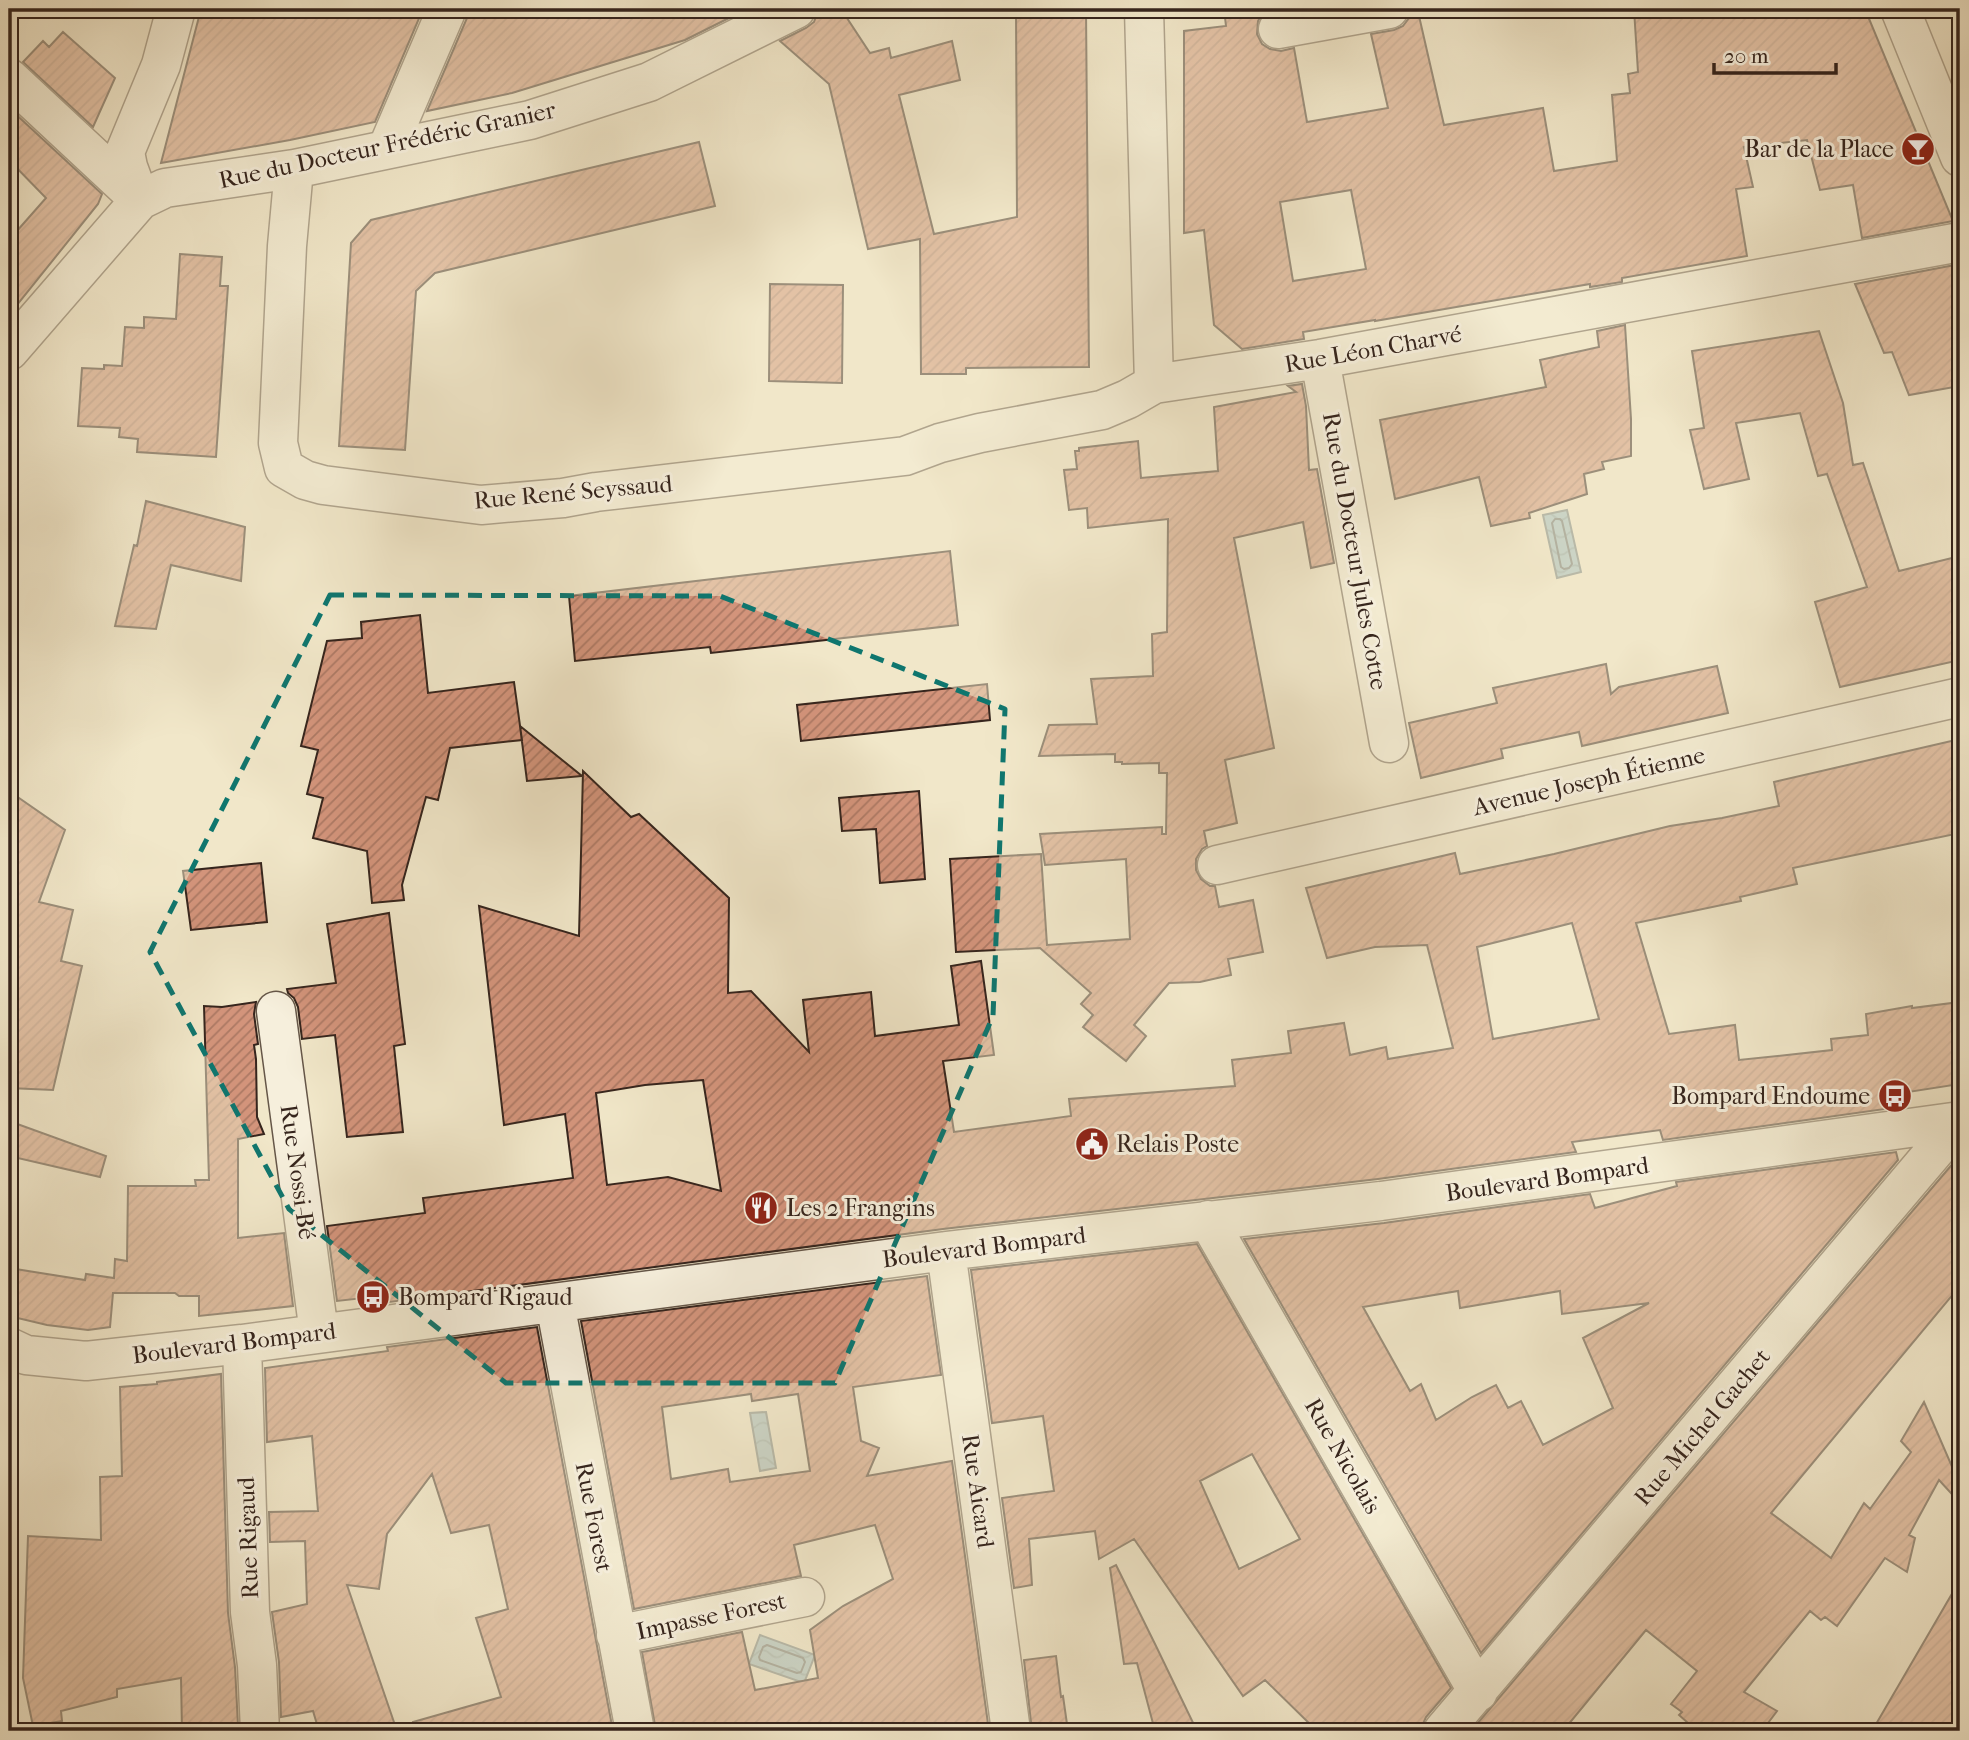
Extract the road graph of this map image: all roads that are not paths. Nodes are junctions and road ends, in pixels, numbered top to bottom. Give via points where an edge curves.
1 (176, 9) edge
2 (447, 9) edge
3 (796, 9) edge
4 (1144, 9) edge
5 (1389, 9) edge
6 (1899, 9) edge
7 (1278, 29) dead end
8 (9, 78) edge
9 (1953, 116) edge
10 (387, 149) junction
11 (1960, 157) edge
12 (293, 169) junction
13 (140, 200) junction
14 (1960, 242) edge
15 (9, 351) edge
16 (1320, 359) junction
17 (1154, 384) junction
18 (1960, 697) edge
19 (1390, 743) dead end
20 (1217, 865) dead end
21 (276, 1011) dead end
22 (1960, 1121) edge
23 (1208, 1220) junction
24 (946, 1251) junction
25 (555, 1303) junction
26 (319, 1333) junction
27 (242, 1344) junction
28 (9, 1347) edge
29 (805, 1597) dead end
30 (617, 1635) junction
31 (1478, 1692) junction
32 (260, 1731) edge
33 (635, 1731) edge
34 (1010, 1731) edge
35 (1443, 1731) edge

1 - 13 street via 161,65 125,152
2 - 10 street
3 - 10 street, Rue du Docteur Frédéric Granier via 649,82 530,120
4 - 17 street
5 - 7 street
6 - 9 street
8 - 13 street
9 - 11 street
10 - 12 street, Rue du Docteur Frédéric Granier
12 - 13 street, Rue du Docteur Frédéric Granier via 164,188
12 - 17 street, Rue René Seyssaud via 278,443 284,468 323,485 481,505 563,498 905,456 980,433 1102,410
13 - 15 street
14 - 16 street, Rue Léon Charvé
16 - 17 street, Rue Léon Charvé
16 - 19 street, Rue du Docteur Jules Cotte
18 - 20 street, Avenue Joseph Étienne
21 - 26 street, Rue Nossi-Bé
22 - 23 street, Boulevard Bompard via 1420,1196
22 - 31 street, Rue Michel Gachet
23 - 24 street, Boulevard Bompard
23 - 31 street, Rue Nicolais
24 - 25 street, Boulevard Bompard
24 - 34 street, Rue Aicard
25 - 26 street, Boulevard Bompard
25 - 30 street, Rue Forest
26 - 27 street, Boulevard Bompard
27 - 28 street, Boulevard Bompard via 86,1361 26,1355
27 - 32 street, Rue Rigaud via 250,1612
29 - 30 street, Impasse Forest
30 - 33 street, Rue Forest
31 - 35 street, Rue Michel Gachet

